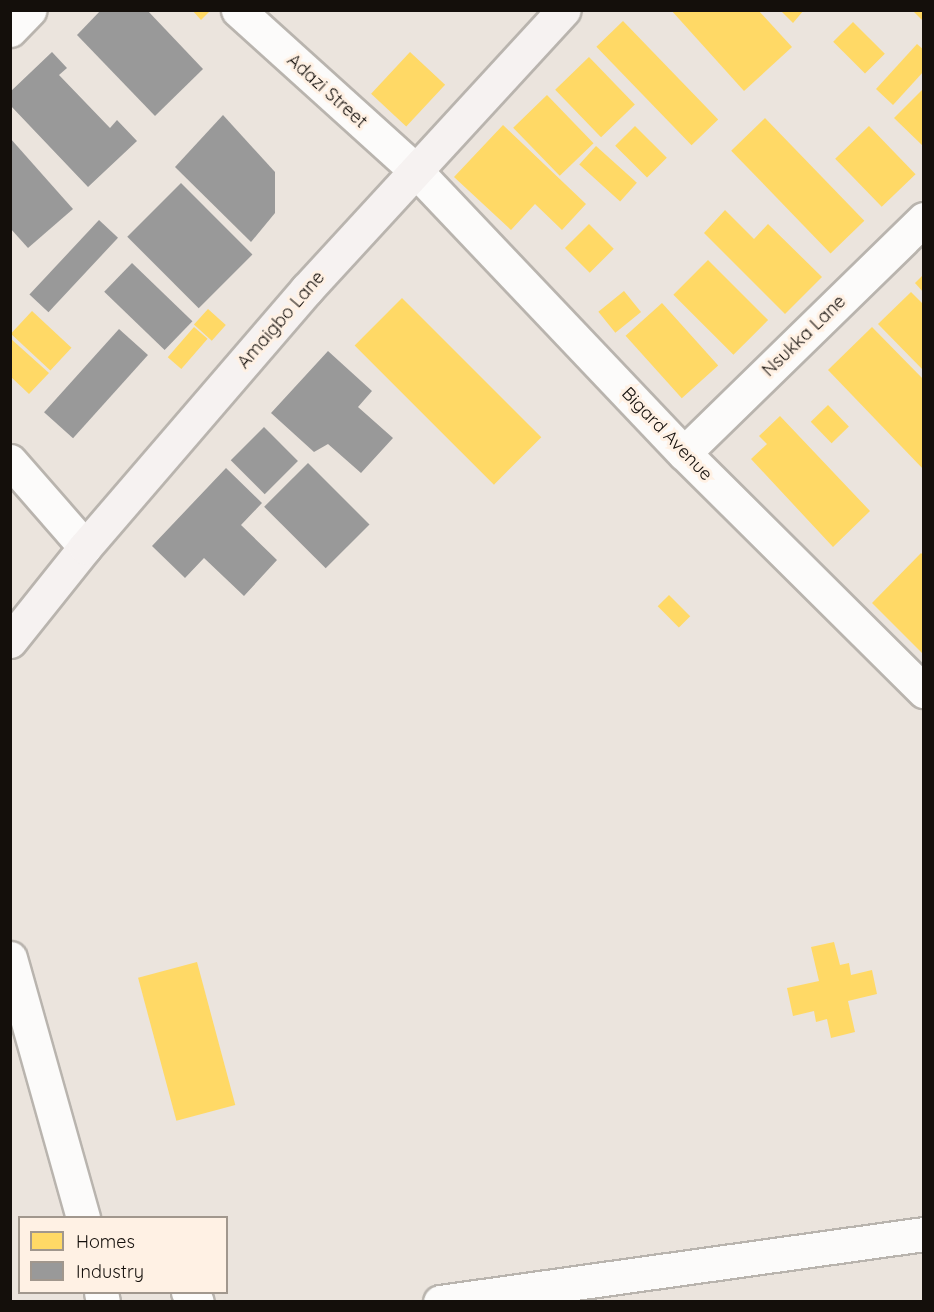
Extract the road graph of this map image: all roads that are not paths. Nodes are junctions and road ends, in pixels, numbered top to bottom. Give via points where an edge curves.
1 (29, 10) edge
2 (238, 10) edge
3 (564, 10) edge
4 (10, 30) edge
5 (416, 171) junction
6 (924, 219) edge
7 (684, 453) junction
8 (10, 461) edge
9 (85, 546) junction
10 (10, 641) edge
11 (924, 691) edge
12 (10, 958) edge
13 (82, 1216) edge
14 (924, 1234) edge
15 (440, 1302) edge

1 - 4 street
2 - 5 street, Adazi Street
3 - 5 main road, Amaigbo Lane
5 - 7 street, Bigard Avenue
5 - 9 main road, Amaigbo Lane via 299,298
6 - 7 street, Nsukka Lane
7 - 11 street, Bigard Avenue
8 - 9 street
9 - 10 main road, Amaigbo Lane
12 - 13 street
14 - 15 street

